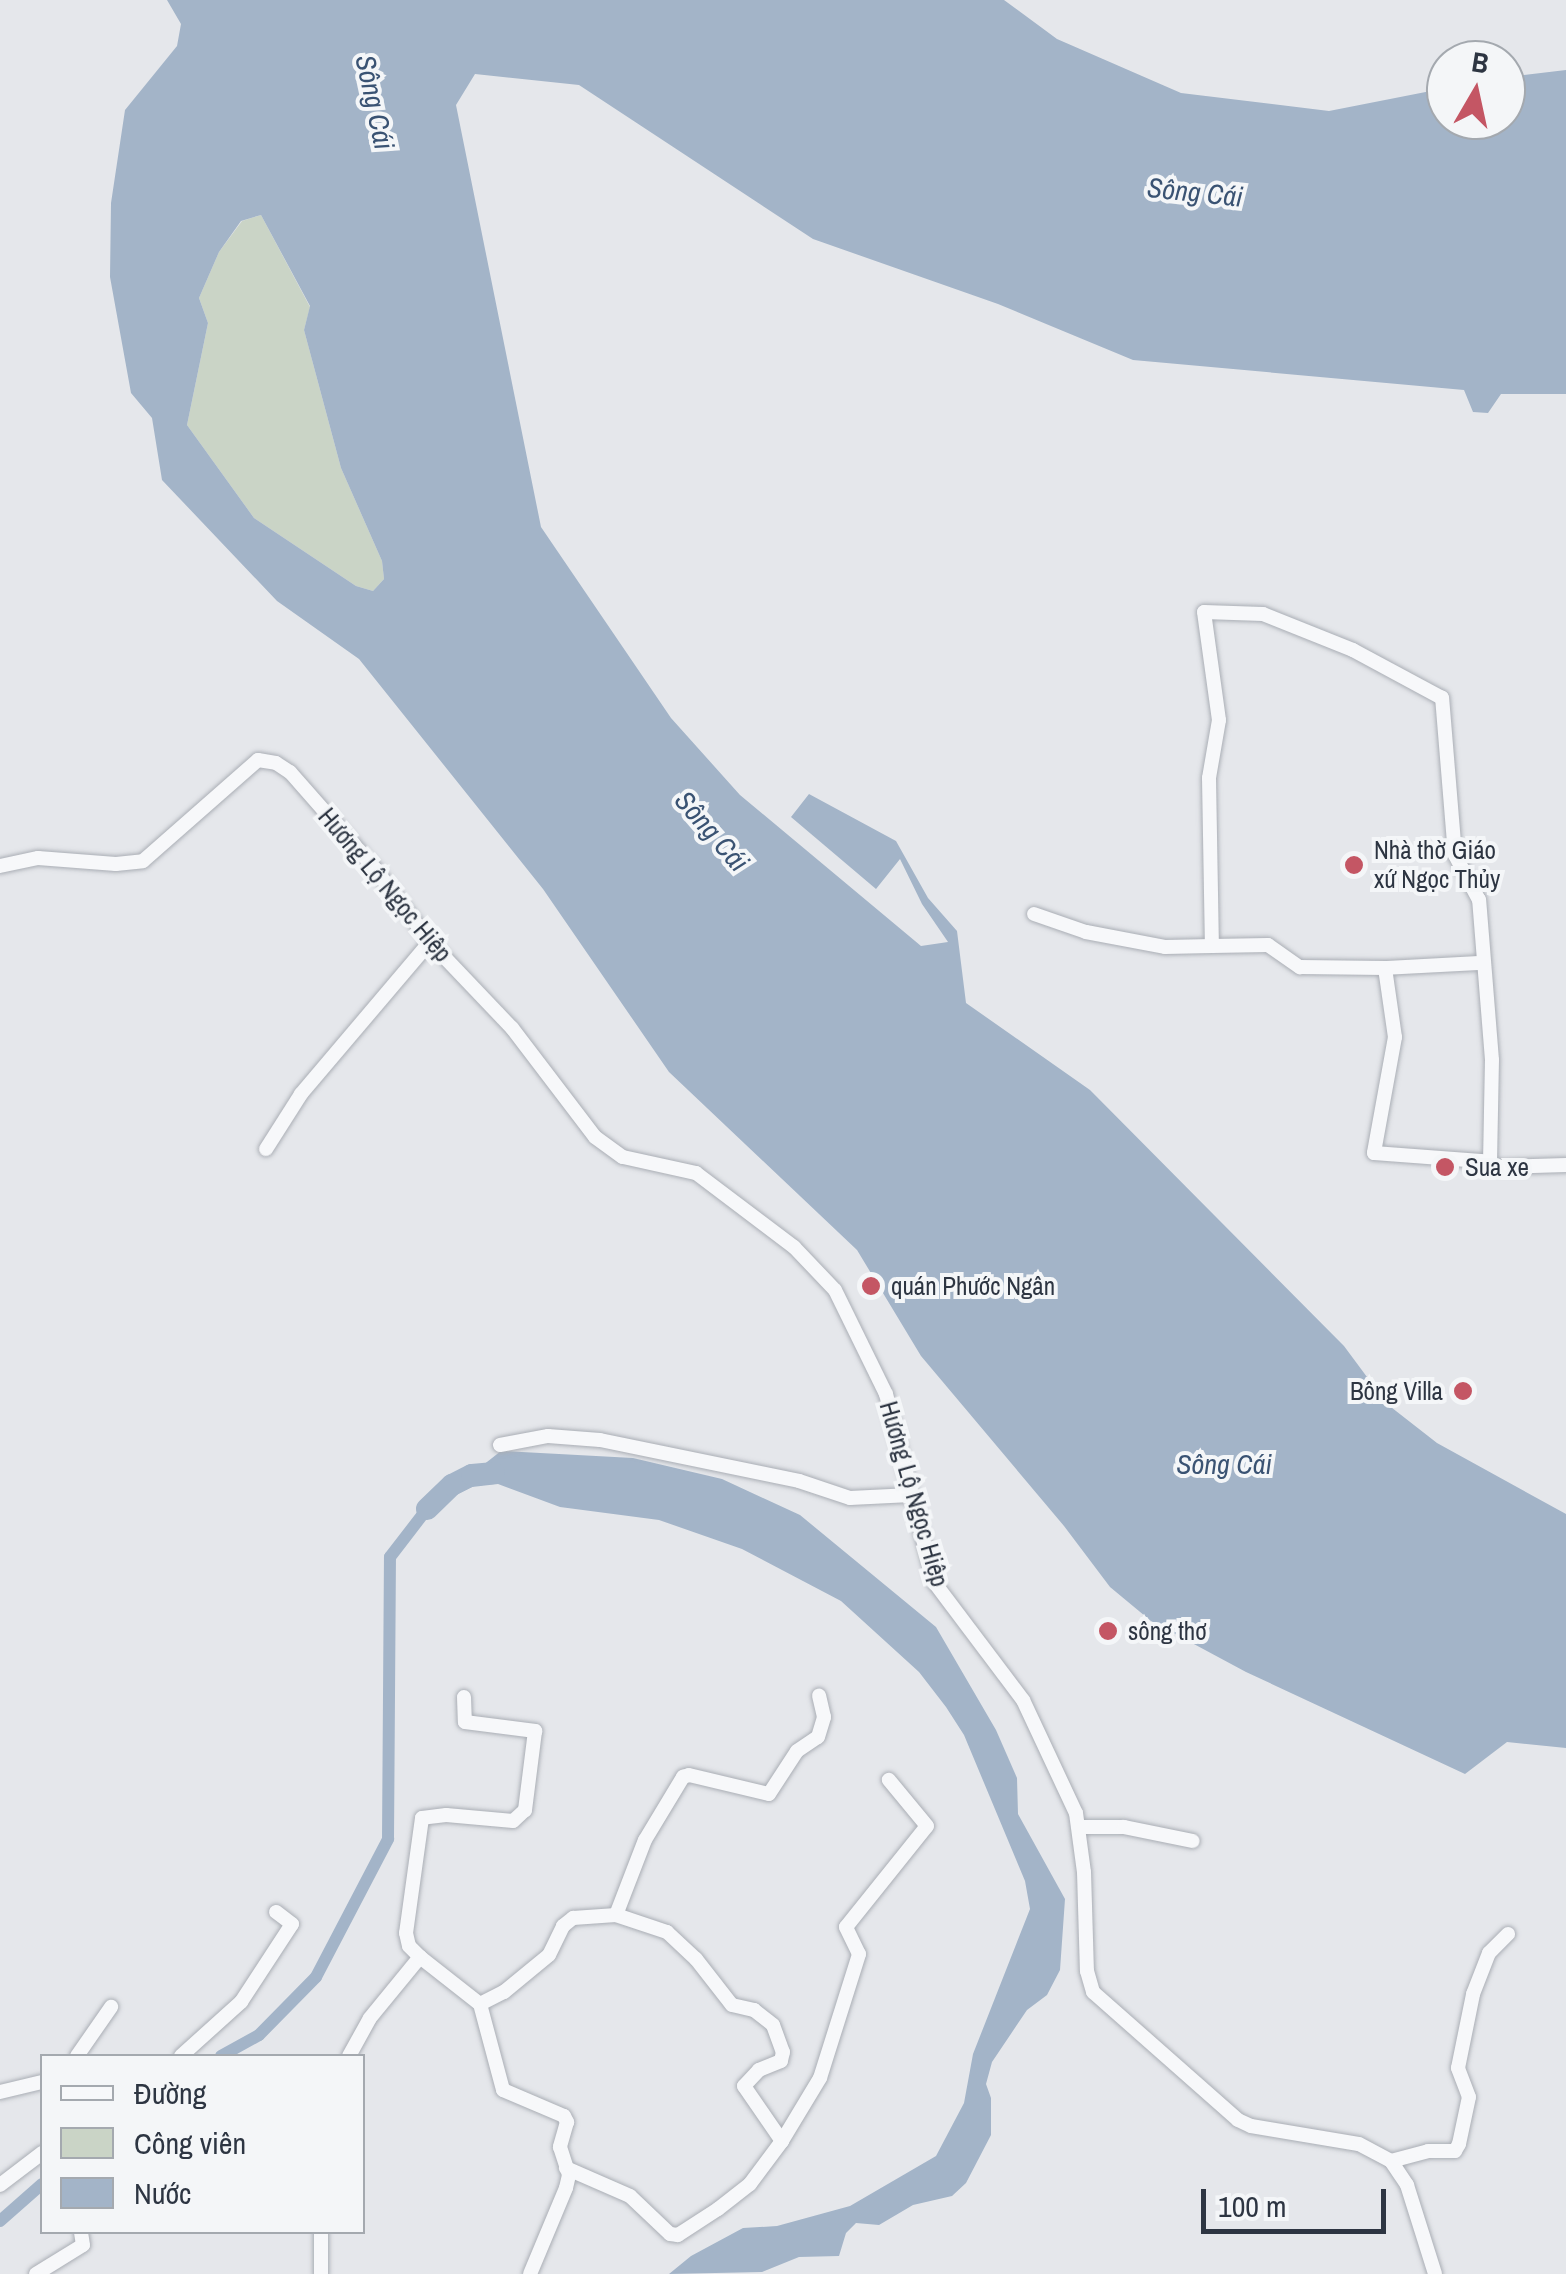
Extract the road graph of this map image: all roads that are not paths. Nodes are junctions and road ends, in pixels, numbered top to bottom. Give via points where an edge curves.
1 (0, 866) edge
2 (1034, 914) dead end
3 (430, 942) junction
4 (1212, 946) junction
5 (1481, 963) junction
6 (1385, 968) junction
7 (266, 1149) dead end
8 (1490, 1163) junction
9 (1566, 1165) edge
10 (500, 1445) dead end
11 (911, 1496) junction
12 (464, 1696) dead end
13 (819, 1696) dead end
14 (889, 1780) dead end
15 (1079, 1827) junction
16 (1193, 1841) dead end
17 (276, 1912) dead end
18 (616, 1915) junction
19 (1508, 1934) dead end
20 (420, 1957) junction
21 (480, 2004) junction
22 (110, 2007) dead end
23 (78, 2054) edge
24 (183, 2054) edge
25 (351, 2054) edge
26 (40, 2082) edge
27 (0, 2092) edge
28 (782, 2141) junction
29 (40, 2155) edge
30 (1392, 2161) junction
31 (566, 2168) junction
32 (0, 2186) edge
33 (81, 2234) edge
34 (321, 2234) edge
35 (36, 2274) edge
36 (321, 2274) edge
37 (530, 2274) edge
38 (1435, 2274) edge

1 - 3 street, Hương Lộ Ngọc Hiệp via 38,858 142,861 258,760 276,763 376,870
2 - 4 street via 1164,947
3 - 7 street via 301,1094
3 - 11 street, Hương Lộ Ngọc Hiệp via 512,1028 596,1138 624,1156 710,1182 827,1280 886,1394
4 - 5 street via 1209,778 1220,720 1204,612 1226,610 1263,614 1353,650 1442,698 1455,855 1479,900
4 - 6 street via 1268,945 1300,966
5 - 6 street
5 - 8 street via 1492,1060
6 - 8 street via 1394,1037 1374,1153
8 - 9 street
10 - 11 street via 548,1436 600,1440 799,1480 850,1498
11 - 15 street, Hương Lộ Ngọc Hiệp via 934,1582 1037,1724
12 - 20 street via 465,1722 529,1727 537,1740 520,1819 422,1818 406,1933
13 - 18 street via 824,1711 818,1736 797,1750 769,1794 684,1777 644,1840
14 - 28 street via 926,1826 846,1927 860,1954 820,2078
15 - 16 street via 1124,1827
15 - 30 street, Hương Lộ Ngọc Hiệp via 1086,1971 1093,1992 1238,2120 1359,2144
17 - 24 street via 292,1924 241,2002
18 - 21 street via 573,1918 542,1962
18 - 28 street via 667,1932 732,2004 773,2025 781,2061 744,2086
19 - 30 street via 1489,1953 1473,1994 1458,2068 1469,2097 1460,2144 1455,2151 1428,2150
20 - 21 street
20 - 25 street via 370,2018
21 - 31 street via 503,2090 564,2116 560,2147
22 - 23 street
26 - 27 street
28 - 31 street via 750,2184 678,2235 630,2196
29 - 32 street
30 - 38 street via 1407,2185
31 - 37 street via 562,2198
33 - 35 street via 83,2245
34 - 36 street

